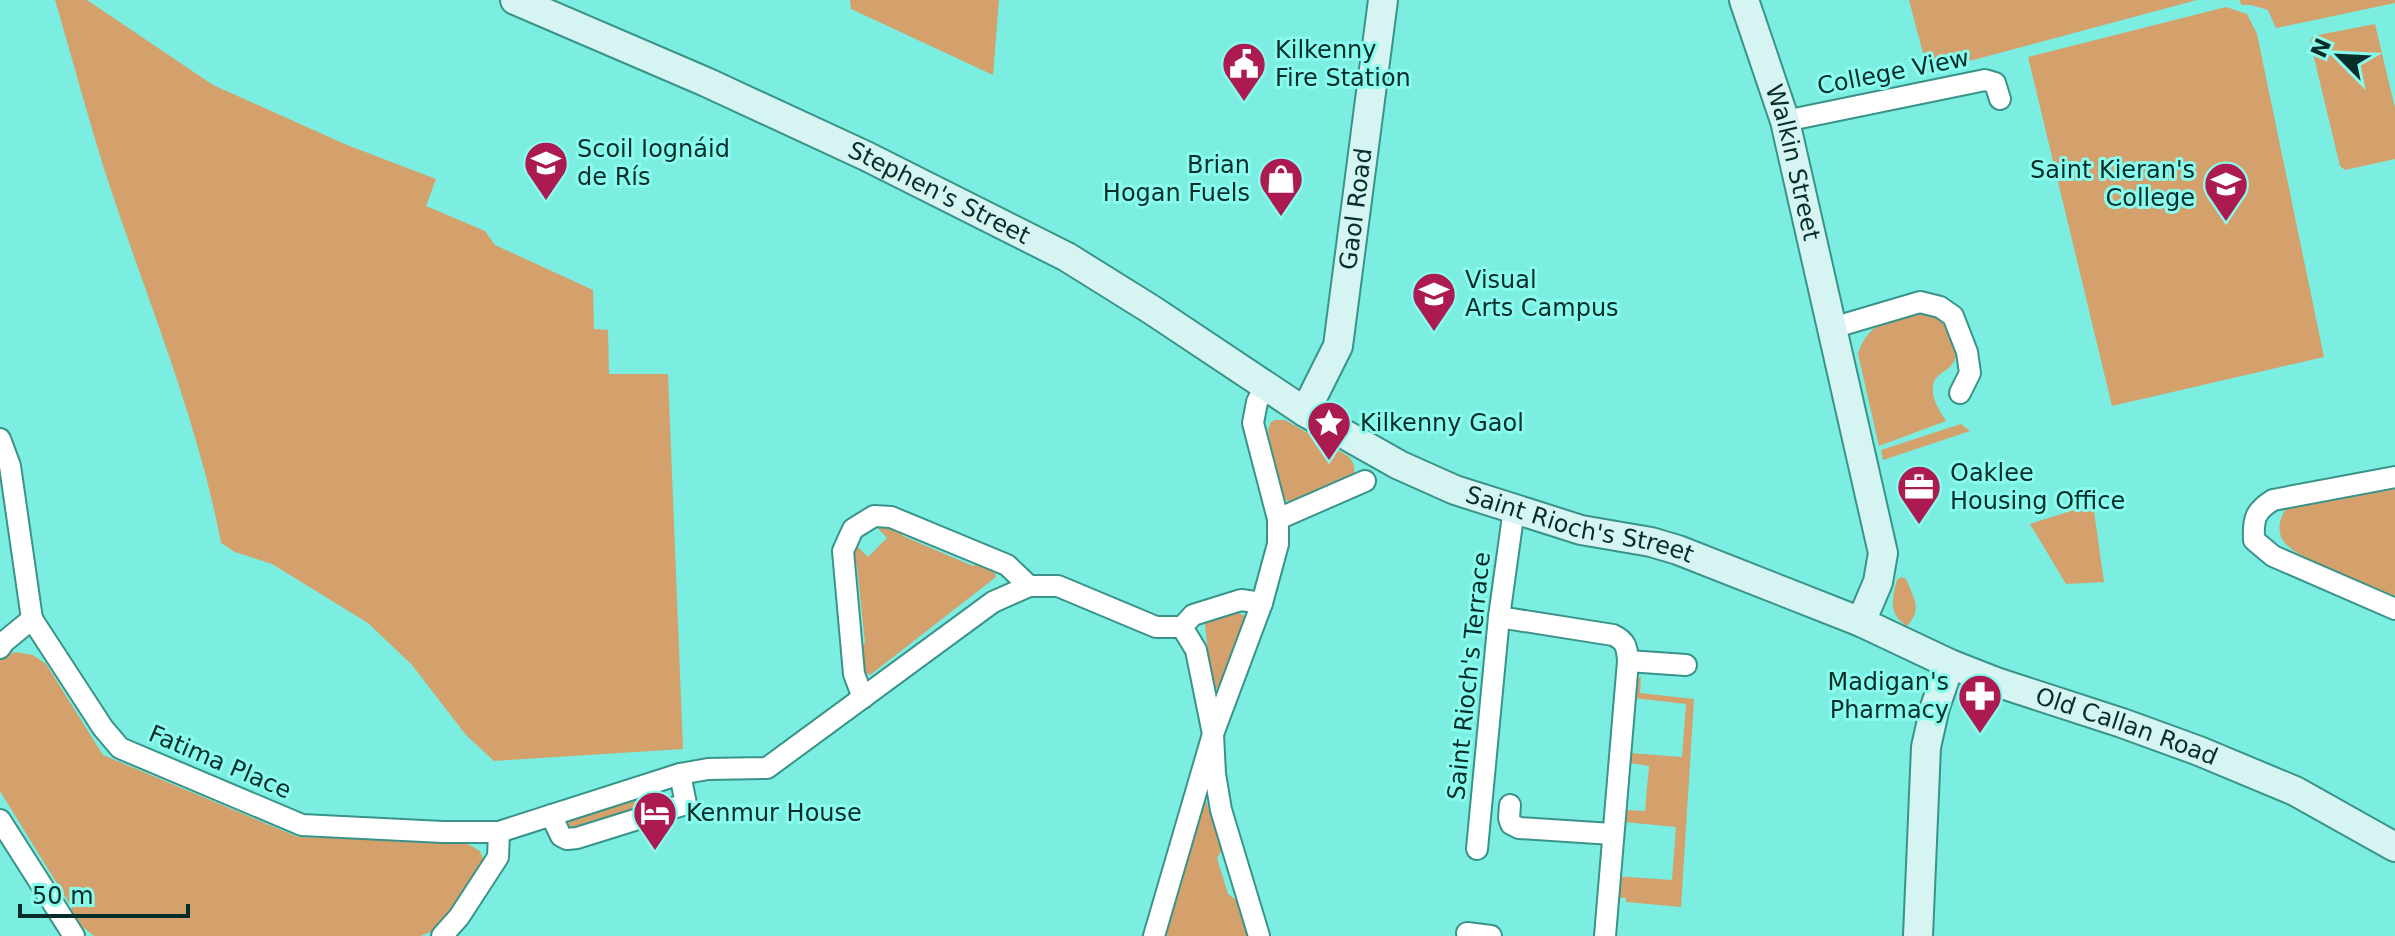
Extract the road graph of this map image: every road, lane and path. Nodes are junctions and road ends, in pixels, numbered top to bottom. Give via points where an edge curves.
1 (515, 0) edge
2 (1383, 0) edge
3 (1744, 0) edge
4 (553, 8) edge
5 (2000, 99) dead end
6 (1785, 121) junction
7 (1832, 328) junction
8 (1266, 385) junction
9 (1960, 393) dead end
10 (1305, 412) junction
11 (0, 439) edge
12 (2395, 477) edge
13 (1365, 481) dead end
14 (1514, 509) junction
15 (1278, 519) junction
16 (1029, 586) junction
17 (1262, 603) junction
18 (2395, 609) edge
19 (1499, 617) junction
20 (32, 619) junction
21 (1861, 622) junction
22 (1182, 627) junction
23 (0, 648) edge
24 (1628, 661) junction
25 (1950, 664) junction
26 (1686, 665) dead end
27 (863, 698) junction
28 (1213, 734) junction
29 (680, 774) junction
30 (1510, 805) dead end
31 (551, 815) junction
32 (0, 820) edge
33 (499, 832) junction
34 (1612, 834) junction
35 (2392, 838) edge
36 (1477, 849) dead end
37 (1469, 929) edge
38 (74, 936) edge
39 (442, 936) edge
40 (1154, 936) edge
41 (1259, 936) edge
42 (1491, 936) edge
43 (1605, 936) edge
44 (1918, 936) edge

1 - 4 street, Stephen's Street
2 - 10 street, Gaol Road via 1338,346
3 - 6 street, Walkin Street
4 - 8 street, Stephen's Street via 1067,257
5 - 6 street, College View via 1995,83 1985,80
6 - 7 street, Walkin Street
7 - 9 street via 1920,302 1940,307 1953,316 1967,352 1970,373
7 - 21 street, Walkin Street via 1883,553 1878,582
8 - 10 street, Stephen's Street
8 - 15 street via 1253,423
10 - 14 street, Saint Rioch's Street via 1399,465
11 - 20 street via 10,466
12 - 18 street via 2273,500 2253,523 2254,540 2273,556
13 - 15 street
14 - 19 street, Saint Rioch's Terrace
14 - 21 street, Saint Rioch's Street via 1581,530 1678,550
15 - 17 street via 1278,544
16 - 22 street via 1058,586 1156,627
16 - 27 street, Fatima Place via 993,602
16 - 27 street via 1007,565 891,517 874,516 853,529 843,551 854,674
17 - 22 street via 1241,600 1193,615
17 - 28 street
19 - 24 street via 1613,635 1627,646
19 - 36 street, Saint Rioch's Terrace
20 - 23 street
20 - 33 street, Fatima Place via 120,748 302,825
21 - 25 street, Old Callan Road
22 - 28 street via 1196,650
24 - 26 street
24 - 34 street
25 - 35 street, Old Callan Road via 2199,751
25 - 44 street via 1926,747
27 - 29 street, Fatima Place via 767,768
28 - 40 street
28 - 41 street via 1221,810
29 - 31 street, Fatima Place
29 - 31 street via 686,804 567,839 556,830
30 - 34 street via 1511,824 1519,828
31 - 33 street, Fatima Place
32 - 38 street
33 - 39 street via 498,857
34 - 43 street
37 - 42 street

